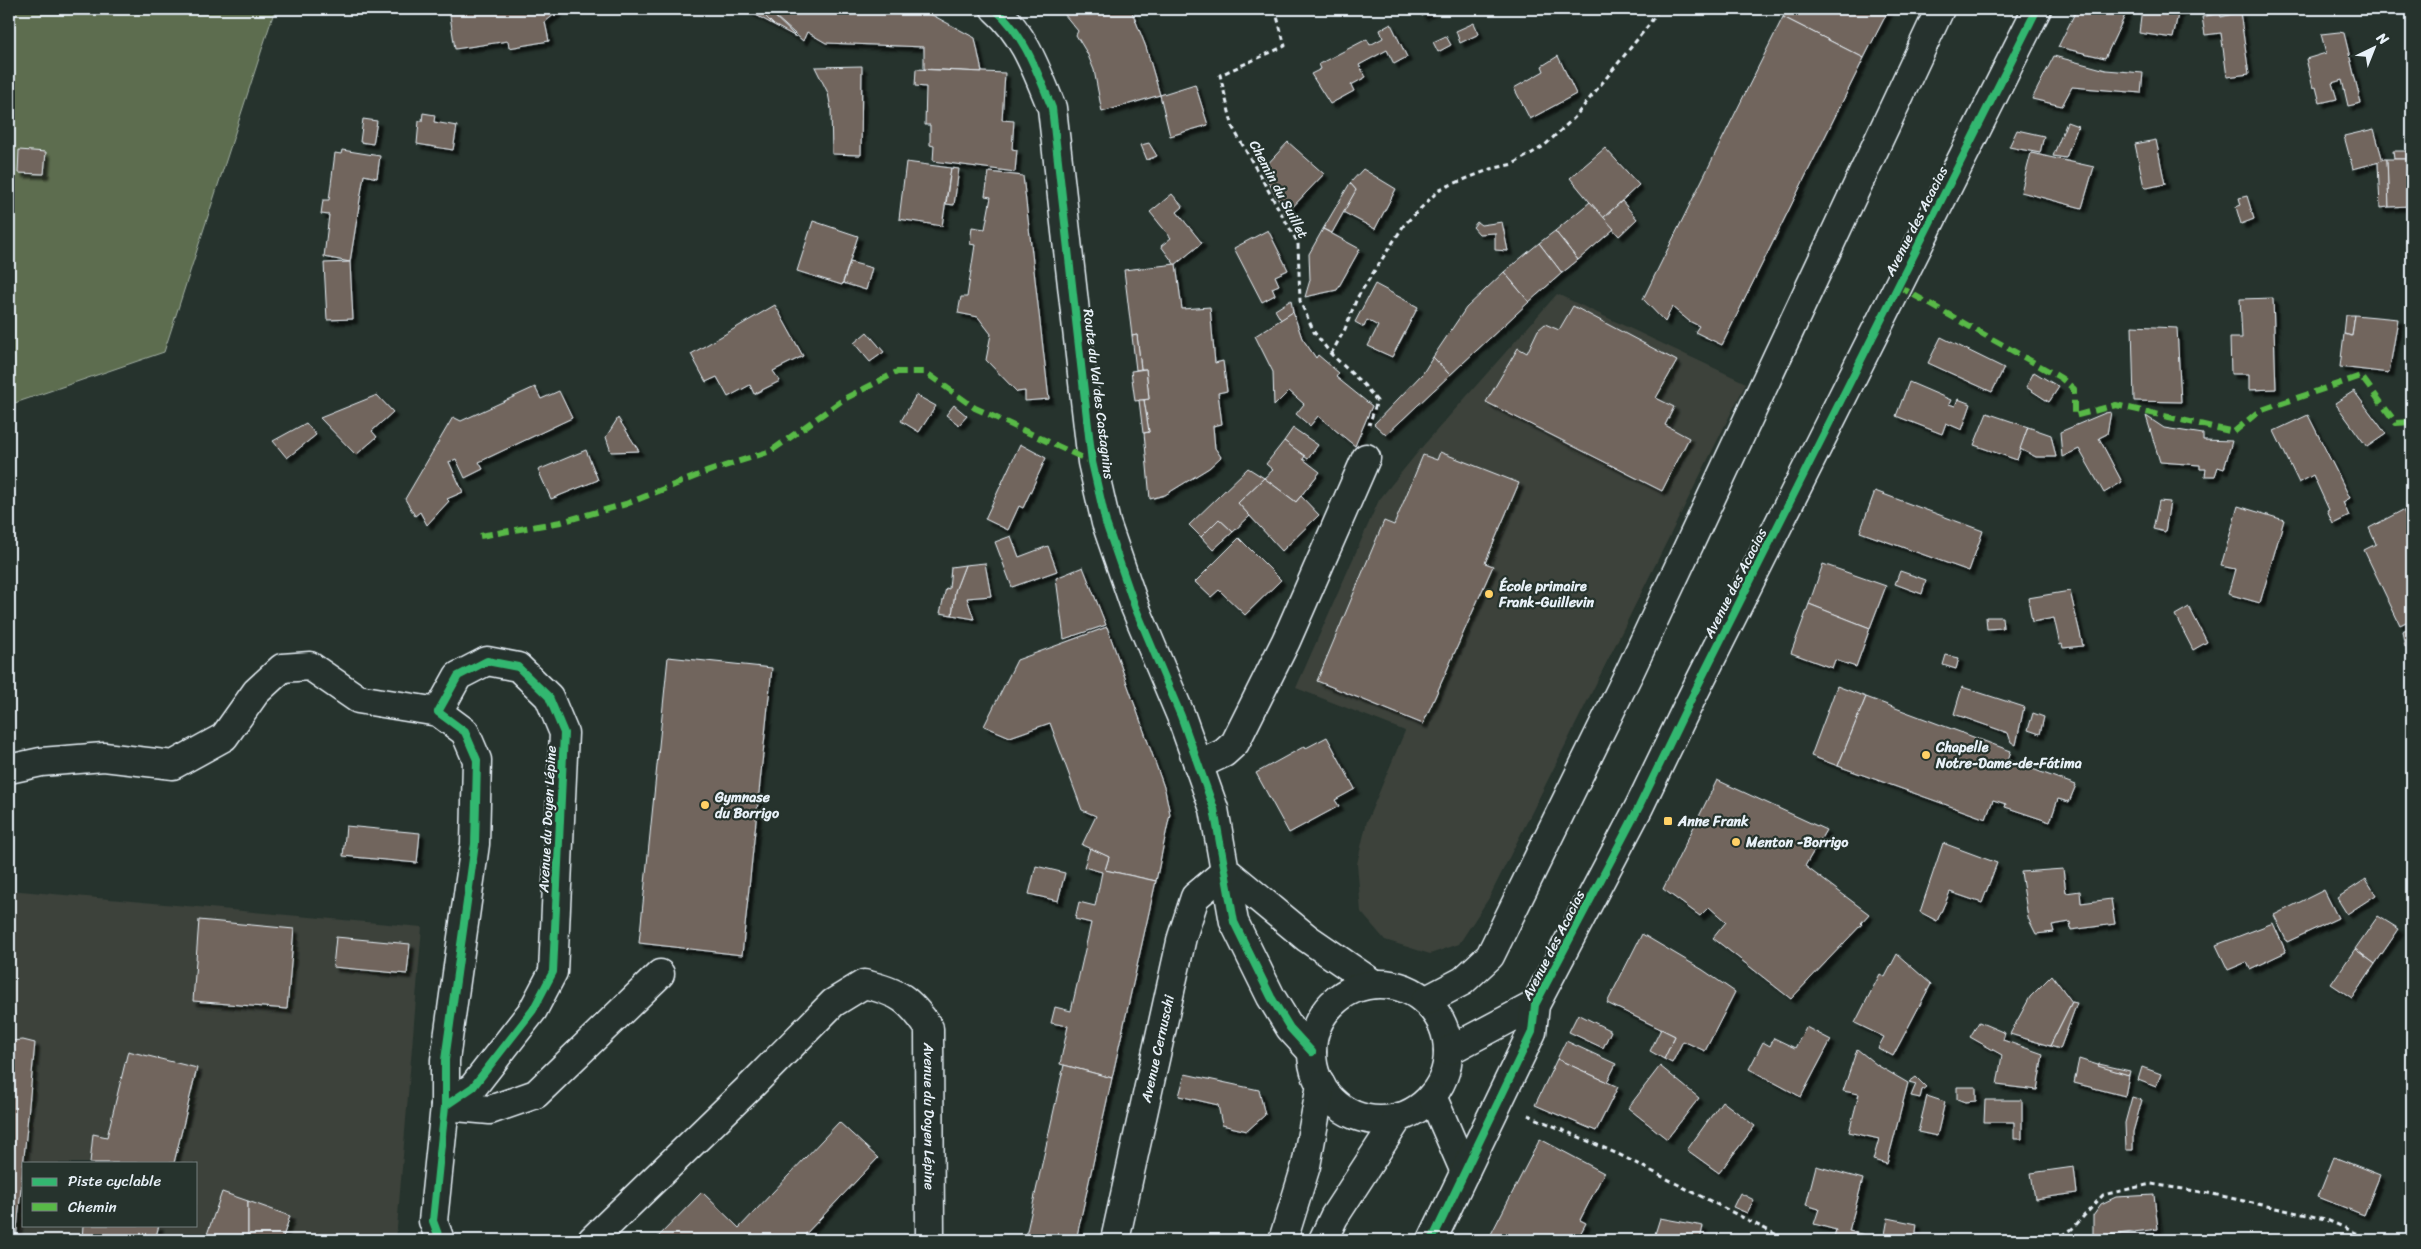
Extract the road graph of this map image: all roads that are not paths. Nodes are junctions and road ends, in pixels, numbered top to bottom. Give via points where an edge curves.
1 (995, 9) edge
2 (1940, 9) edge
3 (2037, 9) edge
4 (1366, 458) road end
5 (438, 712) junction
6 (1198, 765) junction
7 (9, 769) edge
8 (1226, 871) junction
9 (660, 974) dead end
10 (1374, 984) junction
11 (1425, 1000) junction
12 (1535, 1005) junction
13 (1448, 1051) junction
14 (1312, 1052) junction
15 (1321, 1085) junction
16 (1432, 1096) junction
17 (444, 1106) junction
18 (1399, 1117) junction
19 (1465, 1172) junction
20 (440, 1240) edge
21 (592, 1240) edge
22 (930, 1240) edge
23 (1115, 1240) edge
24 (1282, 1240) edge
25 (1323, 1240) edge
26 (1432, 1240) edge

1 - 6 street, Route du Val des Castagnins via 1018,33 1052,108 1092,462 1106,523 1135,607
2 - 11 street via 1631,669 1490,956 1463,981
3 - 12 street, Avenue des Acacias via 1639,807
4 - 6 street via 1286,641 1235,743 1224,753
5 - 7 street via 358,700 310,666 282,668 256,692 224,737 173,765 104,757 41,762
5 - 17 street via 464,732 477,760 475,844 446,1060
5 - 17 street, Avenue du Doyen Lépine via 458,676 486,661 518,667 550,697 564,733 553,972 533,1010 484,1074 473,1087
6 - 8 street, Route du Val des Castagnins via 1214,809
8 - 10 street via 1307,938
8 - 14 street, Route du Val des Castagnins via 1234,922 1271,997 1290,1028
8 - 23 street, Avenue Cernuschi via 1195,897 1182,937
9 - 17 street via 536,1094 490,1110
10 - 11 street via 1393,984
10 - 14 street via 1354,988 1324,1013 1315,1032
11 - 13 street via 1438,1015 1446,1032
12 - 13 street, Avenue des Acacias
12 - 19 street, Avenue des Acacias via 1532,1032
13 - 16 street via 1444,1075
14 - 15 street via 1314,1069
15 - 18 street via 1332,1100 1363,1118
15 - 24 street via 1306,1166
16 - 18 street via 1412,1112
16 - 19 street
17 - 20 street via 433,1221
18 - 25 street
19 - 26 street, Avenue des Acacias
21 - 22 street, Avenue du Doyen Lépine via 833,1003 864,984 889,990 914,1005 929,1028

